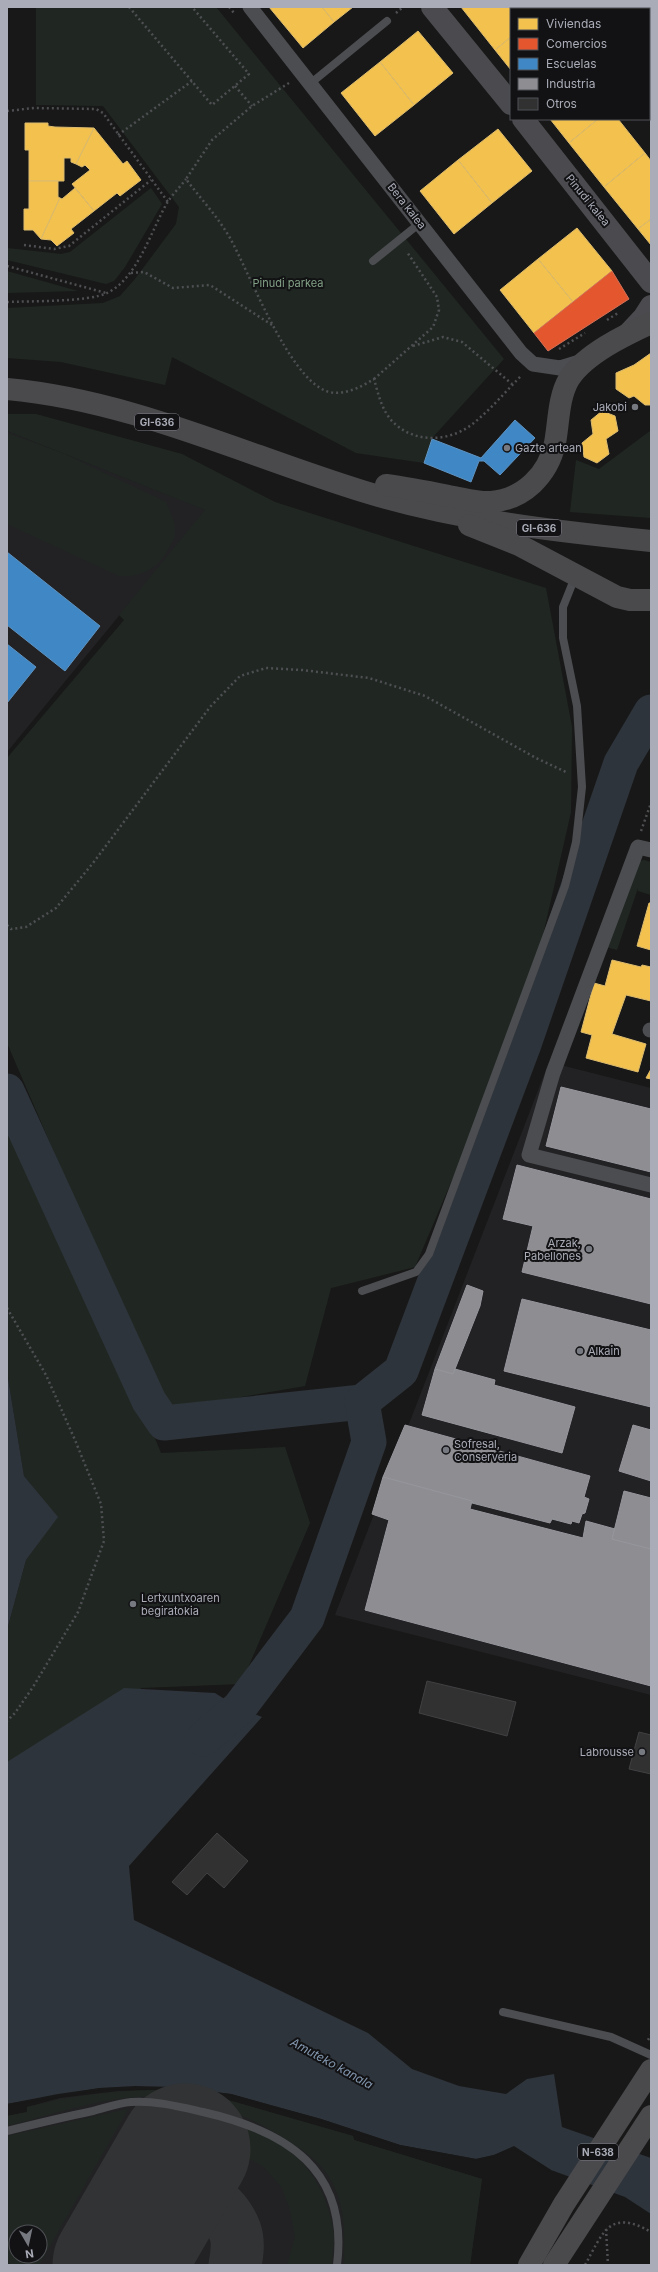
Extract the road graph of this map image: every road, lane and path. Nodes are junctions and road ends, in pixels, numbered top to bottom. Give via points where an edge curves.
1 (129, 7) edge
2 (192, 7) edge
3 (250, 7) edge
4 (403, 7) edge
5 (432, 7) edge
6 (399, 10) dead end
7 (387, 21) dead end
8 (192, 81) junction
9 (290, 83) dead end
10 (311, 83) junction
11 (235, 86) junction
12 (510, 103) edge
13 (252, 106) junction
14 (7, 111) edge
15 (524, 120) edge
16 (118, 135) junction
17 (186, 179) junction
18 (151, 180) junction
19 (168, 202) junction
20 (420, 223) junction
21 (399, 240) junction
22 (24, 245) dead end
23 (373, 261) dead end
24 (7, 266) edge
25 (131, 273) junction
26 (651, 282) edge
27 (106, 294) junction
28 (7, 302) edge
29 (651, 306) edge
30 (623, 310) dead end
31 (602, 322) dead end
32 (651, 323) edge
33 (273, 326) junction
34 (589, 330) dead end
35 (628, 333) junction
36 (410, 347) junction
37 (584, 361) junction
38 (533, 364) junction
39 (374, 379) junction
40 (512, 384) junction
41 (7, 389) edge
42 (302, 472) junction
43 (428, 509) junction
44 (651, 541) edge
45 (576, 574) junction
46 (651, 600) edge
47 (581, 778) junction
48 (651, 803) edge
49 (644, 848) edge
50 (7, 925) edge
51 (651, 1185) edge
52 (362, 1291) dead end
53 (7, 1308) edge
54 (7, 1721) edge
55 (503, 2012) dead end
56 (651, 2055) edge
57 (651, 2070) edge
58 (651, 2116) edge
59 (7, 2131) edge
60 (606, 2228) junction
61 (651, 2232) edge
62 (337, 2265) edge
63 (529, 2265) edge
64 (554, 2265) edge
65 (585, 2265) edge
66 (608, 2265) edge

1 - 8 path
2 - 11 path via 249,74
3 - 10 street, Bera kalea
4 - 6 path
5 - 12 street
7 - 10 lane
8 - 11 path via 212,105
8 - 16 path
9 - 13 path
10 - 20 street, Bera kalea
11 - 13 path
13 - 17 path via 212,140
14 - 16 path via 34,108 96,109 103,113
15 - 26 street, Pinudi kalea
16 - 18 path
17 - 19 path
17 - 33 path via 229,236
18 - 19 path
18 - 22 path via 69,246 54,249
19 - 25 path
20 - 21 lane
20 - 38 street, Bera kalea
21 - 23 lane
21 - 36 path via 437,297 439,310 433,327
24 - 27 path
25 - 27 path
25 - 33 path via 144,272 173,288 210,285
27 - 28 path
29 - 35 street
30 - 31 path
32 - 35 main road
33 - 39 path via 303,373 326,392 361,387
34 - 38 path via 556,351 545,350
35 - 37 main road
36 - 39 path
36 - 40 path via 443,337 462,342
37 - 38 street via 560,368
37 - 42 main road via 564,389 555,444 548,464 532,486 510,498 478,502
38 - 40 path
39 - 40 path via 384,408 394,423 408,432 423,437 447,438 475,422
41 - 42 main road, GI-636 via 108,406
42 - 43 main road, GI-636
43 - 44 main road, GI-636 via 564,532
43 - 45 main road via 519,545
45 - 46 main road via 617,597
45 - 47 lane via 563,607 563,630 577,706
47 - 50 path via 536,758 425,696 369,678 266,668 240,676 210,707 93,863 56,908 26,928 11,929
47 - 52 lane via 576,842 565,886 429,1254 416,1272
48 - 49 path via 644,819
49 - 51 street via 553,1074 529,1155
53 - 54 path via 46,1375 75,1440 101,1504 104,1541 78,1612 33,1687
55 - 56 lane via 611,2037
57 - 63 main road, N-638 via 564,2204
58 - 64 main road, N-638
59 - 62 lane via 131,2102 179,2106 260,2129 296,2150 320,2175 332,2198 339,2224
60 - 61 path via 621,2222
60 - 65 path
60 - 66 path

